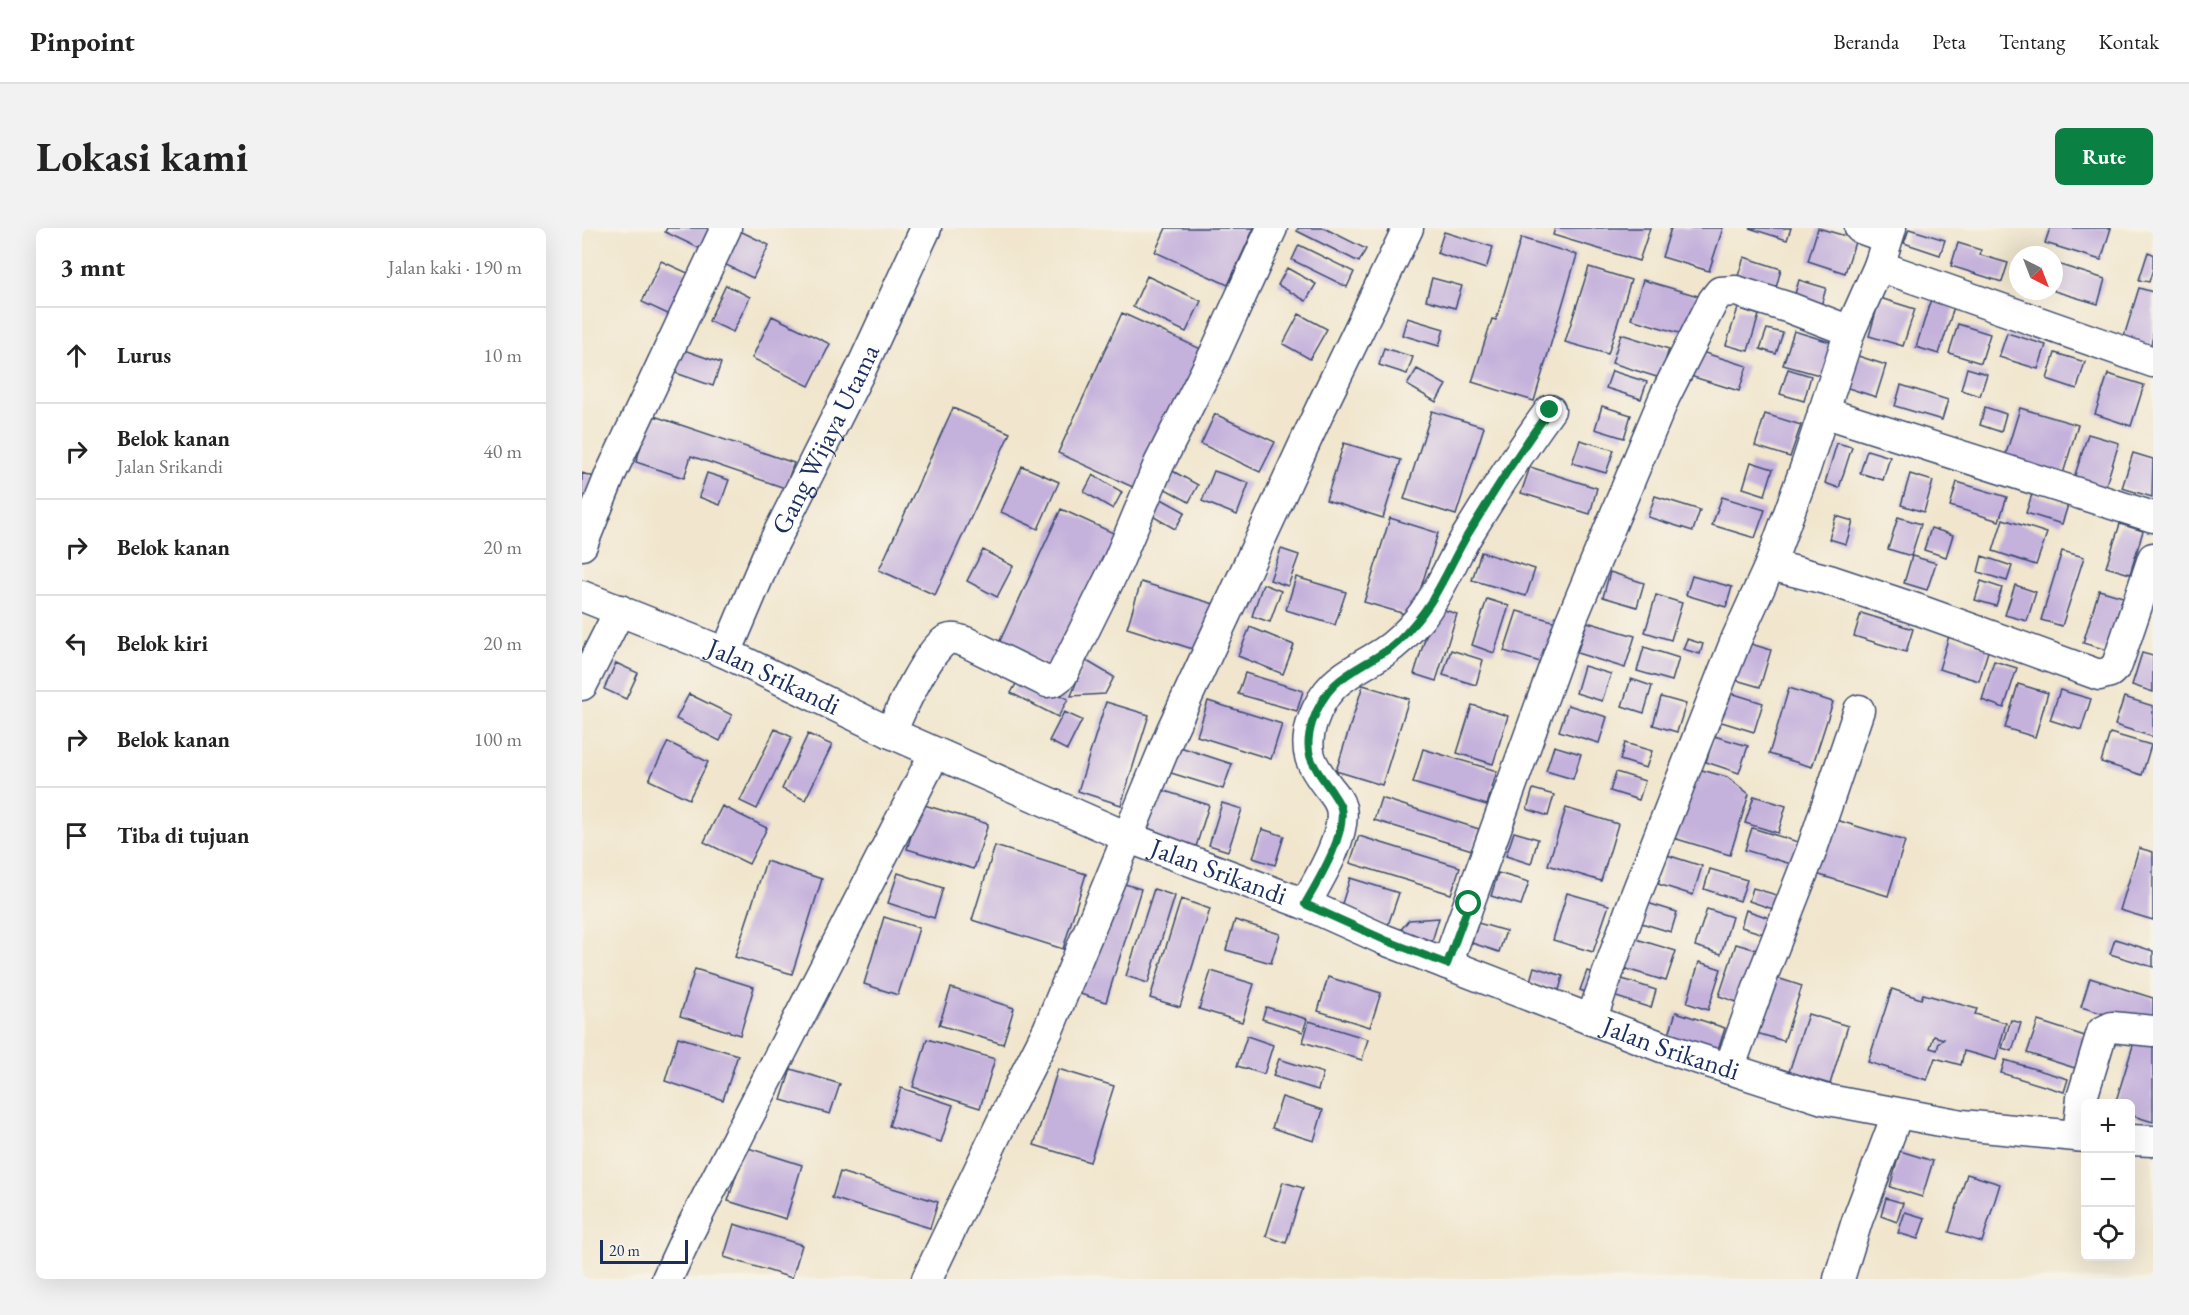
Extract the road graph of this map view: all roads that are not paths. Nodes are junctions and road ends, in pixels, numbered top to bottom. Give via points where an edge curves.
1 (726, 228) edge
2 (926, 228) edge
3 (1272, 228) edge
4 (1408, 228) edge
5 (1879, 240) edge
6 (1850, 332) junction
7 (2153, 362) edge
8 (1550, 410) dead end
9 (1822, 412) junction
10 (2153, 517) edge
11 (582, 545) edge
12 (2153, 558) edge
13 (1770, 565) junction
14 (582, 596) edge
15 (620, 610) junction
16 (726, 653) junction
17 (582, 685) edge
18 (1859, 710) dead end
19 (891, 733) junction
20 (935, 753) junction
21 (1127, 837) junction
22 (1305, 904) junction
23 (1447, 964) junction
24 (1591, 1020) junction
25 (2153, 1031) edge
26 (1729, 1069) junction
27 (2082, 1099) edge
28 (1897, 1114) junction
29 (2081, 1136) edge
30 (2135, 1140) edge
31 (2153, 1142) edge
32 (667, 1279) edge
33 (927, 1279) edge
34 (1839, 1279) edge

1 - 11 street via 611,473
2 - 16 street, Gang Wijaya Utama via 861,369 768,554
3 - 19 street via 1062,675 1047,682 966,642 947,640 934,651 901,707
4 - 21 street via 1268,521
5 - 6 street
5 - 7 street
6 - 9 street
6 - 23 street via 1736,291 1720,292 1713,301 1665,396 1570,623
8 - 22 street via 1518,453 1422,615 1386,651 1334,683 1322,700 1307,748 1316,772 1341,808 1341,825
9 - 10 street
9 - 13 street
12 - 13 street via 2117,665 2099,675 1829,580
13 - 24 street via 1736,640 1642,878
14 - 15 street, Jalan Srikandi
15 - 16 street, Jalan Srikandi
15 - 17 street
16 - 19 street, Jalan Srikandi
18 - 26 street via 1811,852
19 - 20 street, Jalan Srikandi
20 - 21 street, Jalan Srikandi
20 - 32 street
21 - 22 street, Jalan Srikandi
21 - 33 street via 1048,1030
22 - 23 street, Jalan Srikandi
23 - 24 street, Jalan Srikandi
24 - 26 street, Jalan Srikandi
25 - 27 street via 2112,1027 2102,1032
26 - 28 street, Jalan Srikandi via 1823,1099
28 - 29 street, Jalan Srikandi via 1962,1125
28 - 34 street
30 - 31 street

